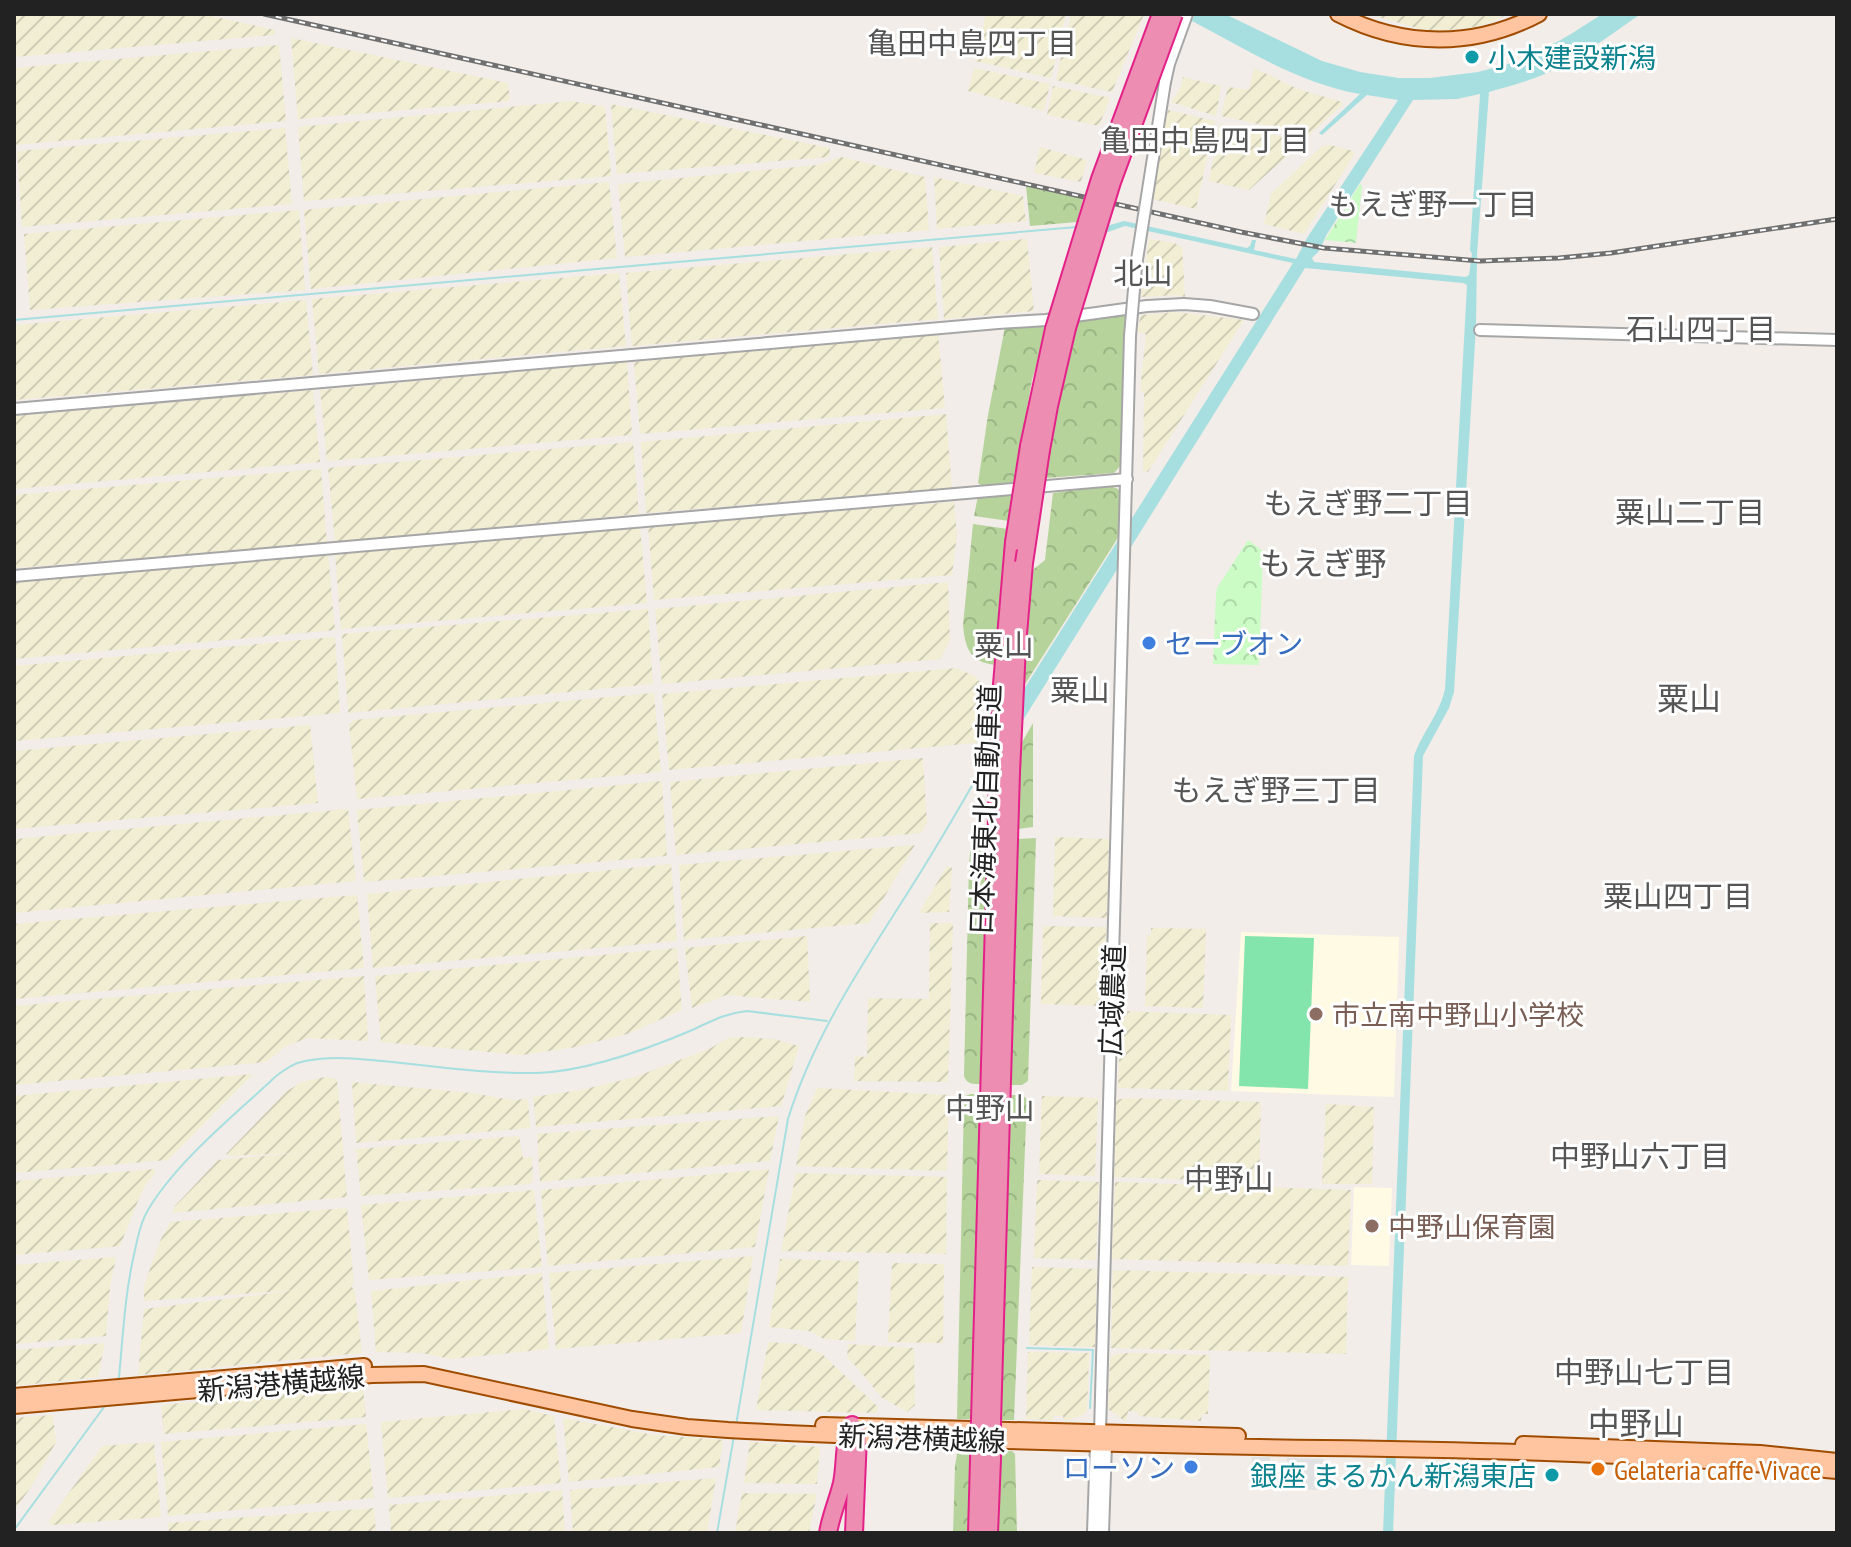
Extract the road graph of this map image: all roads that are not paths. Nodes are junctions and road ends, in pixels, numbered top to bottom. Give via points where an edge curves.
1 (1161, 14) edge
2 (1338, 14) edge
3 (1539, 14) edge
4 (1182, 16) edge
5 (1253, 314) dead end
6 (1061, 329) junction
7 (1480, 330) dead end
8 (1837, 340) edge
9 (14, 409) edge
10 (1035, 448) junction
11 (1127, 479) junction
12 (14, 576) edge
13 (1011, 649) junction
14 (104, 1394) junction
15 (14, 1396) edge
16 (14, 1406) edge
17 (852, 1432) junction
18 (1100, 1440) junction
19 (1400, 1445) junction
20 (985, 1460) junction
21 (1837, 1461) edge
22 (1837, 1471) edge
23 (828, 1533) edge
24 (854, 1533) edge
25 (977, 1533) edge
26 (989, 1533) edge
27 (1093, 1533) edge
28 (1103, 1533) edge

1 - 6 highway, 日本海東北自動車道, bridge via 1100,179
2 - 3 main road via 1394,35 1448,40 1499,32
4 - 6 highway, 日本海東北自動車道, bridge via 1112,182
4 - 11 street, bridge via 1165,82 1136,266
5 - 9 street via 1195,304 1147,306 1046,320
6 - 10 highway, 日本海東北自動車道 via 1054,382
7 - 8 street
10 - 13 highway, 日本海東北自動車道, bridge
10 - 13 highway, 日本海東北自動車道, bridge via 1014,542
11 - 12 street
11 - 18 street, 広域農道
13 - 20 highway, 日本海東北自動車道, bridge via 1000,708 1003,842
14 - 15 main road, 新潟港横越線
14 - 16 main road, 新潟港横越線
14 - 17 main road, 新潟港横越線 via 424,1374 659,1423
17 - 18 main road, 新潟港横越線
17 - 23 highway
17 - 24 highway
18 - 19 main road, 新潟港横越線
18 - 27 street, 広域農道
18 - 28 street, 広域農道
19 - 21 main road, 新潟港横越線 via 1720,1451
19 - 22 main road, 新潟港横越線
20 - 25 highway, 日本海東北自動車道
20 - 26 highway, 日本海東北自動車道

